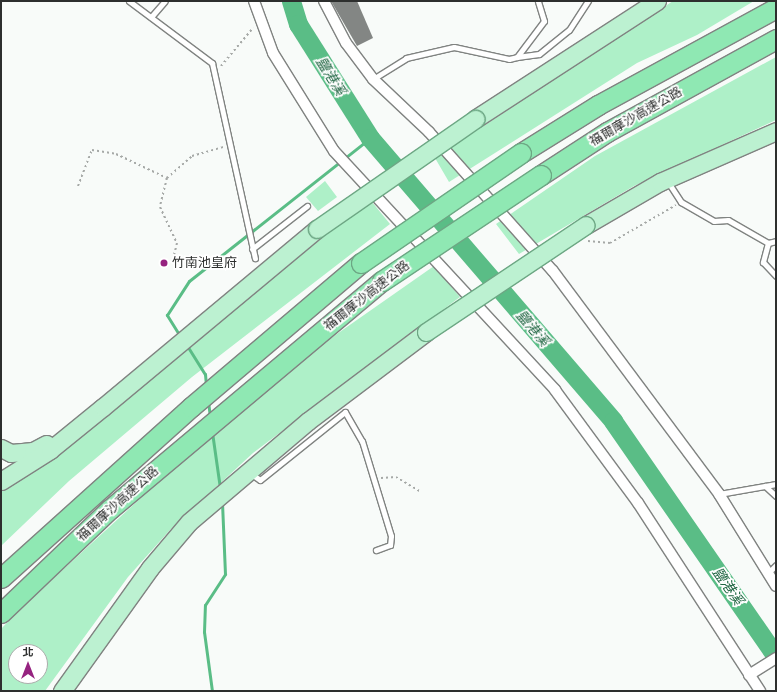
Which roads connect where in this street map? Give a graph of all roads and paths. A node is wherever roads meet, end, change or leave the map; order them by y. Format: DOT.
graph roads {
  1 [pos="129,1"];
  2 [pos="165,1"];
  3 [pos="254,1"];
  4 [pos="324,1"];
  5 [pos="538,1"];
  6 [pos="588,1"];
  7 [pos="657,1"];
  8 [pos="776,8"];
  9 [pos="151,17"];
  10 [pos="260,20"];
  11 [pos="776,38"];
  12 [pos="517,57"];
  13 [pos="214,75"];
  14 [pos="373,79"];
  15 [pos="776,131"];
  16 [pos="229,145"];
  17 [pos="167,178"];
  18 [pos="666,180"];
  19 [pos="78,186"];
  20 [pos="681,202"];
  21 [pos="307,206"];
  22 [pos="776,241"];
  23 [pos="583,244"];
  24 [pos="768,244"];
  25 [pos="252,249"];
  26 [pos="174,255"];
  27 [pos="255,258"];
  28 [pos="776,276"];
  29 [pos="103,407"];
  30 [pos="1,448"];
  31 [pos="248,472"];
  32 [pos="374,479"];
  33 [pos="1,481"];
  34 [pos="776,484"];
  35 [pos="765,486"];
  36 [pos="421,492"];
  37 [pos="719,494"];
  38 [pos="776,496"];
  39 [pos="376,550"];
  40 [pos="776,564"];
  41 [pos="768,573"];
  42 [pos="1,578"];
  43 [pos="776,586"];
  44 [pos="1,613"];
  45 [pos="776,658"];
  46 [pos="749,675"];
  47 [pos="62,691"];
  48 [pos="760,691"];
  1 -- 9 [label="lane"];
  2 -- 9 [label="lane"];
  3 -- 10 [label="street"];
  4 -- 14 [label="street"];
  5 -- 12 [label="lane"];
  6 -- 12 [label="lane"];
  7 -- 29 [label="main road, bridge"];
  8 -- 42 [label="highway, 福爾摩沙高速公路, bridge"];
  9 -- 13 [label="lane"];
  10 -- 13 [label="path"];
  10 -- 46 [label="street"];
  11 -- 44 [label="highway, 福爾摩沙高速公路, bridge"];
  12 -- 14 [label="lane"];
  13 -- 16 [label="lane"];
  14 -- 37 [label="street"];
  15 -- 18 [label="main road"];
  16 -- 17 [label="path"];
  16 -- 25 [label="lane"];
  17 -- 19 [label="path"];
  17 -- 26 [label="path"];
  18 -- 20 [label="lane"];
  18 -- 31 [label="main road, bridge"];
  20 -- 23 [label="path"];
  20 -- 24 [label="lane"];
  21 -- 25 [label="lane"];
  22 -- 24 [label="lane"];
  24 -- 28 [label="lane"];
  25 -- 27 [label="lane"];
  29 -- 30 [label="main road"];
  29 -- 33 [label="main road"];
  31 -- 32 [label="lane"];
  31 -- 47 [label="main road"];
  32 -- 36 [label="path"];
  32 -- 39 [label="lane"];
  34 -- 35 [label="lane"];
  35 -- 37 [label="lane"];
  35 -- 38 [label="lane"];
  37 -- 41 [label="street"];
  40 -- 41 [label="lane"];
  41 -- 43 [label="street"];
  45 -- 46 [label="street"];
  46 -- 48 [label="street"];
}
